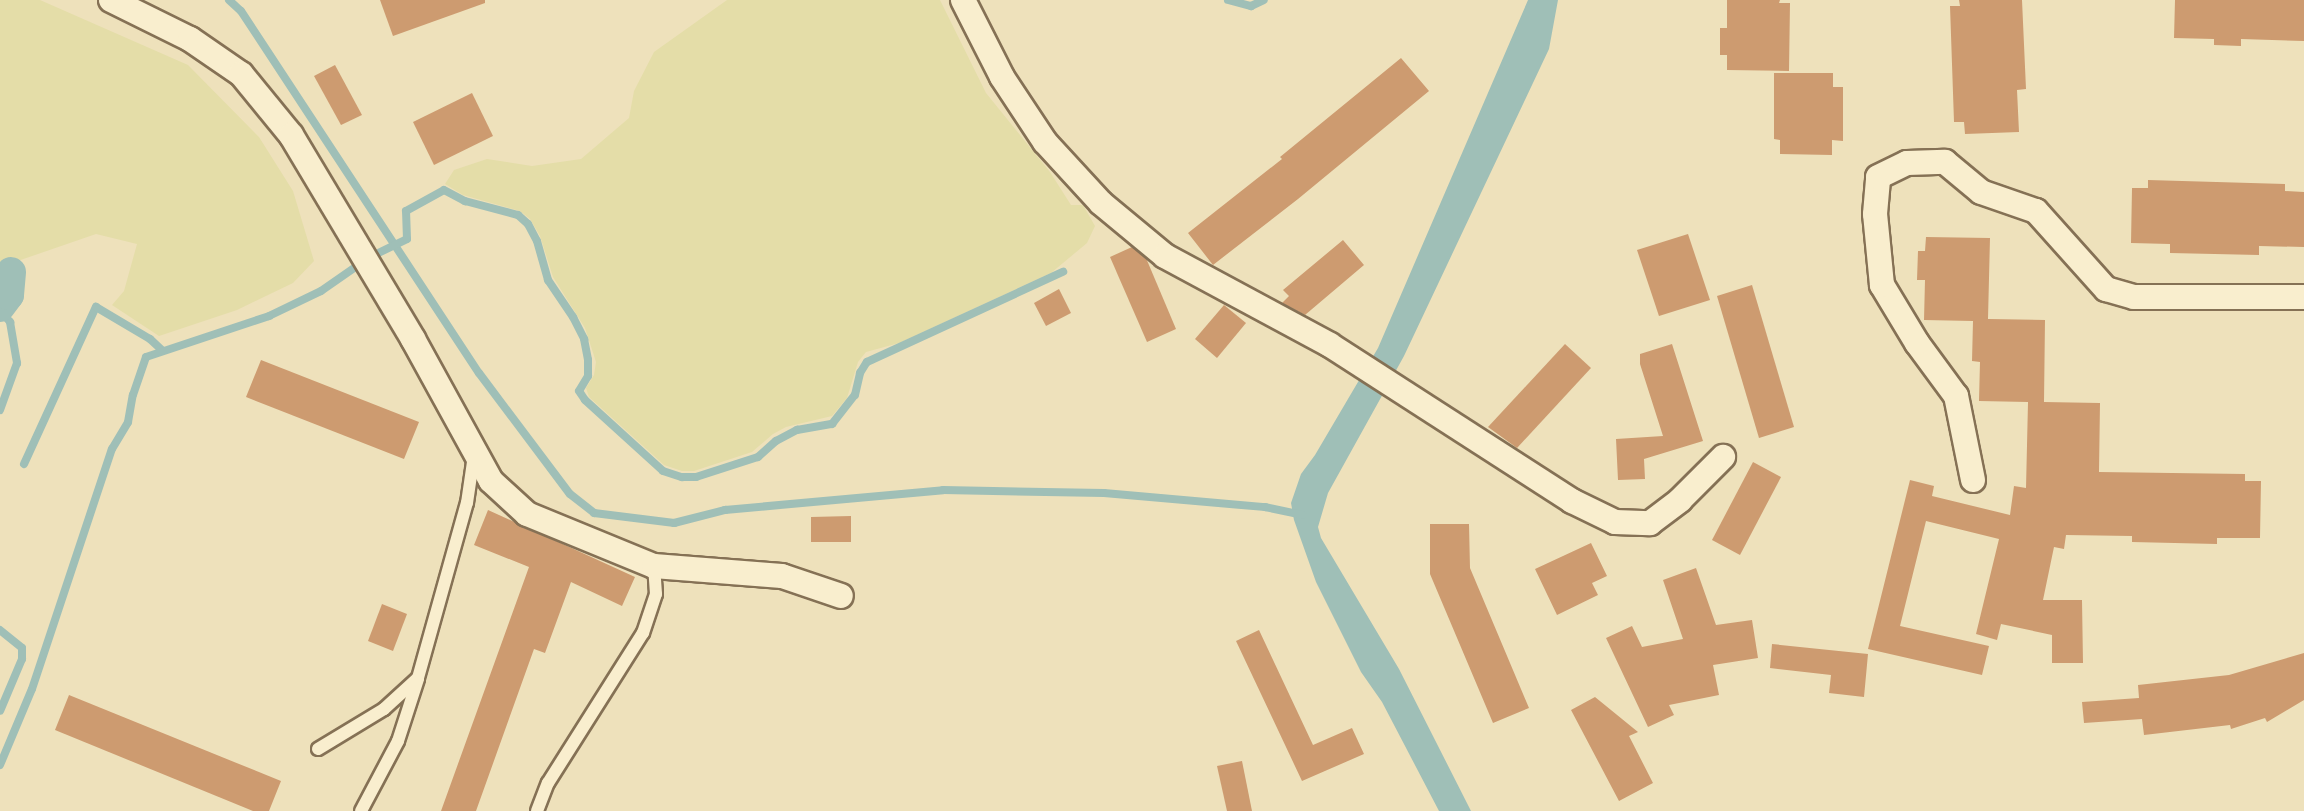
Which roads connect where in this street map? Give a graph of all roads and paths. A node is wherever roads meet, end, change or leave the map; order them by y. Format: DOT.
graph roads {
  1 [pos="111,0"];
  2 [pos="963,0"];
  3 [pos="2304,297"];
  4 [pos="475,450"];
  5 [pos="1723,457"];
  6 [pos="1973,480"];
  7 [pos="654,566"];
  8 [pos="841,596"];
  9 [pos="418,678"];
  10 [pos="318,749"];
  11 [pos="361,811"];
  12 [pos="537,811"];
  1 -- 4 [label="street"];
  2 -- 5 [label="street"];
  3 -- 6 [label="street"];
  4 -- 7 [label="street"];
  4 -- 9 [label="lane"];
  7 -- 8 [label="street"];
  7 -- 12 [label="lane"];
  9 -- 10 [label="lane"];
  9 -- 11 [label="lane"];
}
